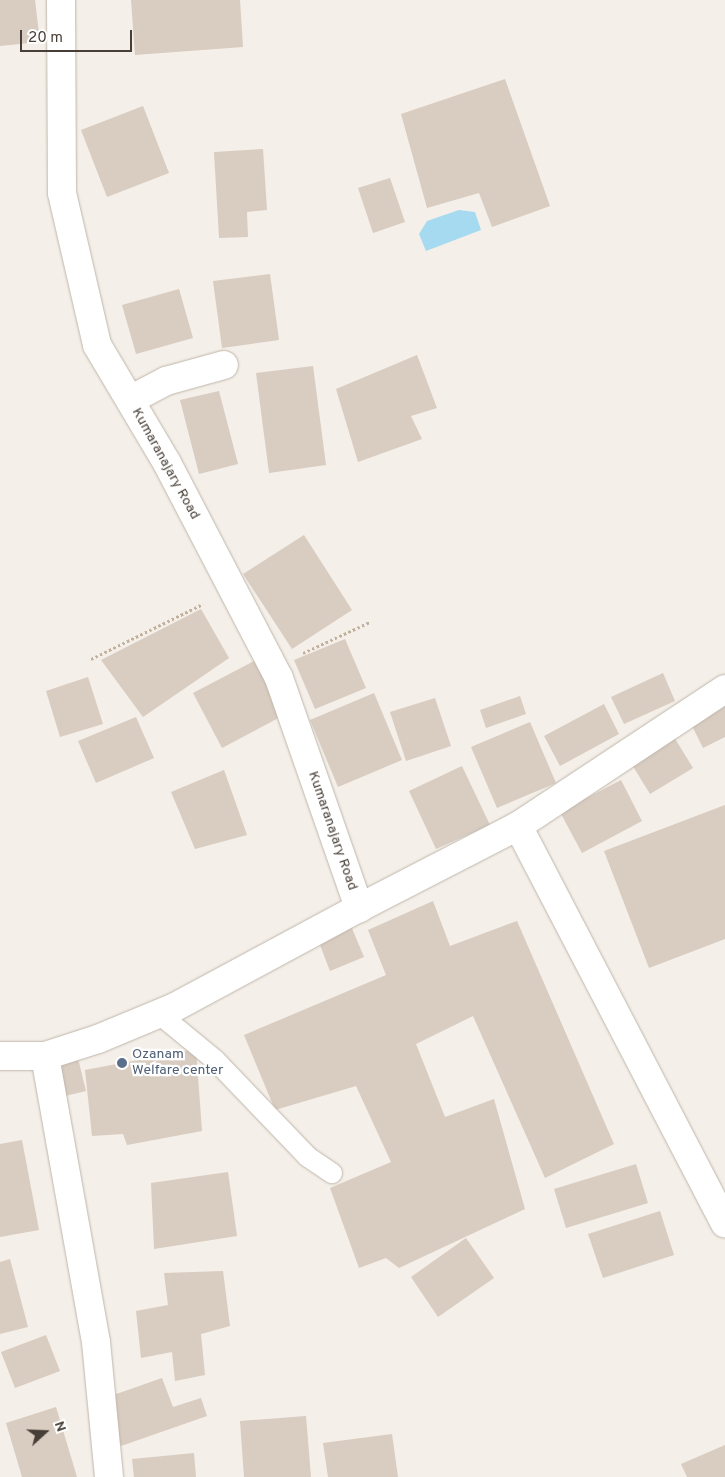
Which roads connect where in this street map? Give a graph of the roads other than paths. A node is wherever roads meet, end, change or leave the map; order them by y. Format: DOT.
graph roads {
  1 [pos="62,0"];
  2 [pos="224,364"];
  3 [pos="130,400"];
  4 [pos="725,689"];
  5 [pos="518,826"];
  6 [pos="359,908"];
  7 [pos="158,1013"];
  8 [pos="0,1056"];
  9 [pos="45,1056"];
  10 [pos="332,1173"];
  11 [pos="722,1210"];
  12 [pos="109,1477"];
  1 -- 3 [label="street, Kumaranajary Road"];
  2 -- 3 [label="street"];
  3 -- 6 [label="street, Kumaranajary Road"];
  4 -- 5 [label="street"];
  5 -- 6 [label="street"];
  5 -- 11 [label="street"];
  6 -- 7 [label="street"];
  7 -- 9 [label="street"];
  7 -- 10 [label="lane"];
  8 -- 9 [label="street"];
  9 -- 12 [label="street"];
}
